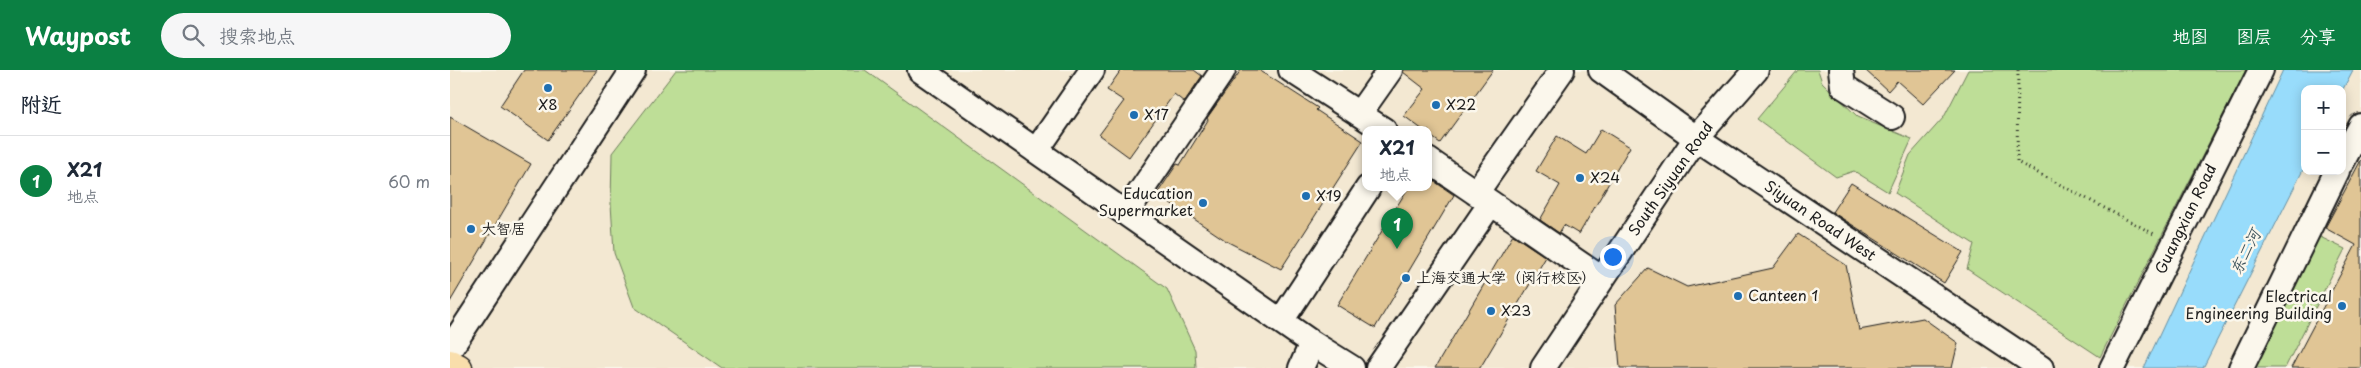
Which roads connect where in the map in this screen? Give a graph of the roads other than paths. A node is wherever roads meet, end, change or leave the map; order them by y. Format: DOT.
graph roads {
  1 [pos="632,70"];
  2 [pos="1092,70"];
  3 [pos="1223,70"];
  4 [pos="1291,70"];
  5 [pos="1390,70"];
  6 [pos="1562,70"];
  7 [pos="1601,70"];
  8 [pos="1756,70"];
  9 [pos="1841,70"];
  10 [pos="2261,70"];
  11 [pos="931,73"];
  12 [pos="1359,114"];
  13 [pos="1892,116"];
  14 [pos="1378,126"];
  15 [pos="2359,132"];
  16 [pos="1696,138"];
  17 [pos="1036,151"];
  18 [pos="2346,155"];
  19 [pos="1432,163"];
  20 [pos="2335,175"];
  21 [pos="1366,191"];
  22 [pos="1484,198"];
  23 [pos="1126,213"];
  24 [pos="1602,279"];
  25 [pos="1282,322"];
  26 [pos="1312,343"];
  27 [pos="450,349"];
  28 [pos="450,364"];
  29 [pos="1340,364"];
  30 [pos="458,368"];
  31 [pos="1301,368"];
  32 [pos="1378,368"];
  33 [pos="1543,368"];
  34 [pos="2042,368"];
  35 [pos="2112,368"];
  36 [pos="2241,368"];
  1 -- 27 [label="lane"];
  2 -- 17 [label="lane"];
  3 -- 23 [label="lane"];
  4 -- 12 [label="lane"];
  5 -- 12 [label="lane"];
  6 -- 22 [label="lane"];
  7 -- 16 [label="lane, Siyuan Road West"];
  8 -- 16 [label="lane, South Siyuan Road"];
  9 -- 13 [label="lane"];
  10 -- 35 [label="lane, Guangxian Road"];
  11 -- 17 [label="lane"];
  12 -- 14 [label="lane"];
  15 -- 18 [label="lane"];
  16 -- 24 [label="lane, South Siyuan Road"];
  16 -- 34 [label="lane, Siyuan Road West"];
  17 -- 23 [label="lane"];
  19 -- 22 [label="lane"];
  20 -- 36 [label="lane"];
  21 -- 25 [label="lane"];
  22 -- 24 [label="lane"];
  22 -- 32 [label="lane"];
  23 -- 25 [label="lane"];
  24 -- 33 [label="lane, South Siyuan Road"];
  25 -- 26 [label="lane"];
  26 -- 29 [label="lane"];
  26 -- 31 [label="lane"];
  28 -- 30 [label="highway"];
}
